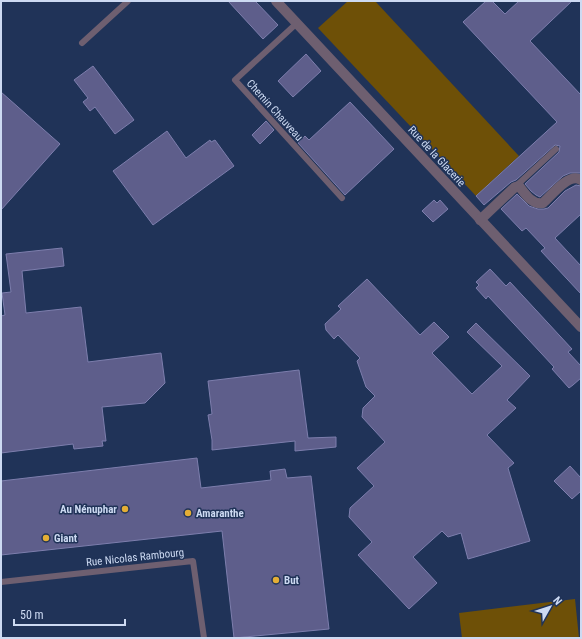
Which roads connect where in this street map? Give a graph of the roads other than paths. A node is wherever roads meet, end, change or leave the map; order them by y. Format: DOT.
graph roads {
  1 [pos="128,1"];
  2 [pos="276,1"];
  3 [pos="297,24"];
  4 [pos="82,43"];
  5 [pos="556,149"];
  6 [pos="581,180"];
  7 [pos="515,187"];
  8 [pos="342,198"];
  9 [pos="480,220"];
  10 [pos="581,327"];
  11 [pos="1,582"];
  12 [pos="204,638"];
  1 -- 4 [label="lane"];
  2 -- 3 [label="street, Rue de la Glacerie"];
  3 -- 8 [label="lane, Chemin Chauveau"];
  3 -- 9 [label="street, Rue de la Glacerie"];
  5 -- 7 [label="lane"];
  6 -- 7 [label="street"];
  7 -- 9 [label="street"];
  9 -- 10 [label="street, Rue de la Glacerie"];
  11 -- 12 [label="lane, Rue Nicolas Rambourg"];
}
